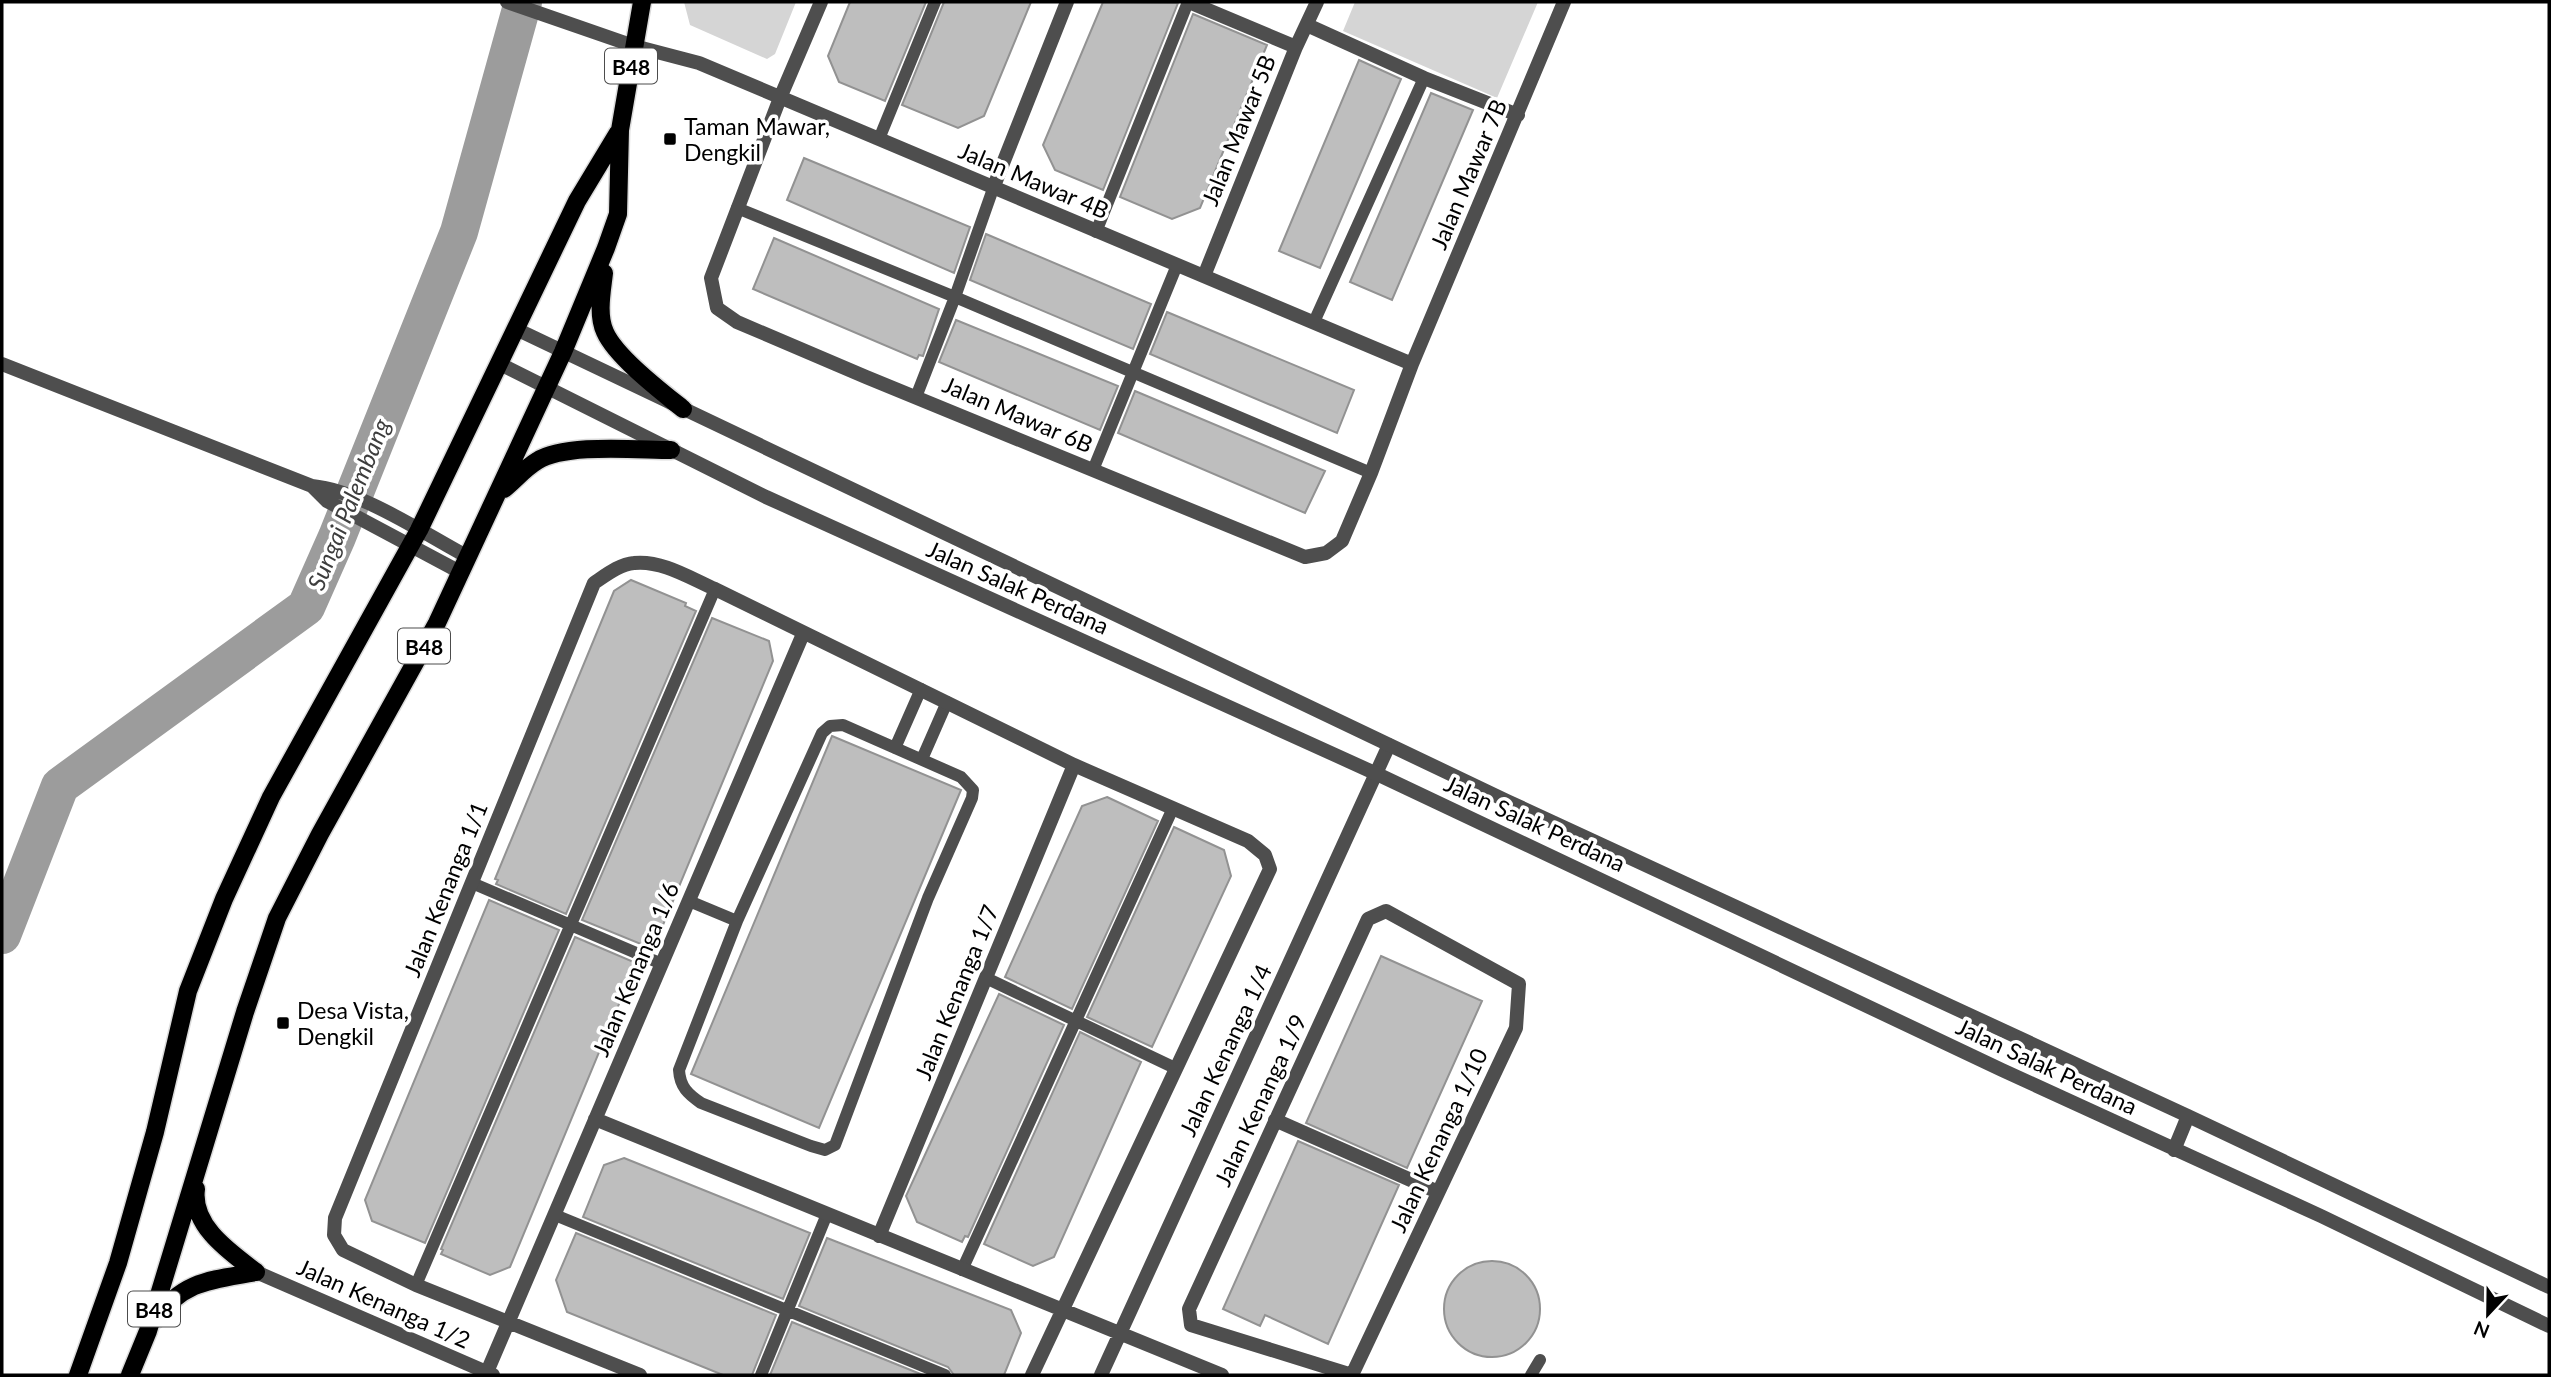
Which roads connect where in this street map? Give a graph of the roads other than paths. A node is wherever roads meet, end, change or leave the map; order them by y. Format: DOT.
graph roads {
  1 [pos="508,2"];
  2 [pos="642,2"];
  3 [pos="821,2"];
  4 [pos="935,2"];
  5 [pos="1067,2"];
  6 [pos="1189,2"];
  7 [pos="1317,2"];
  8 [pos="1564,2"];
  9 [pos="1307,25"];
  10 [pos="634,46"];
  11 [pos="1296,47"];
  12 [pos="1424,78"];
  13 [pos="780,98"];
  14 [pos="1518,115"];
  15 [pos="620,130"];
  16 [pos="878,139"];
  17 [pos="994,186"];
  18 [pos="737,208"];
  19 [pos="1096,232"];
  20 [pos="606,248"];
  21 [pos="1177,265"];
  22 [pos="1204,276"];
  23 [pos="955,297"];
  24 [pos="1314,322"];
  25 [pos="516,329"];
  26 [pos="563,352"];
  27 [pos="1412,363"];
  28 [pos="2,364"];
  29 [pos="500,364"];
  30 [pos="1132,374"];
  31 [pos="547,388"];
  32 [pos="916,397"];
  33 [pos="683,409"];
  34 [pos="671,450"];
  35 [pos="1093,470"];
  36 [pos="1371,474"];
  37 [pos="329,494"];
  38 [pos="499,494"];
  39 [pos="415,538"];
  40 [pos="1305,557"];
  41 [pos="464,565"];
  42 [pos="715,589"];
  43 [pos="803,634"];
  44 [pos="921,689"];
  45 [pos="947,702"];
  46 [pos="1389,745"];
  47 [pos="895,748"];
  48 [pos="922,760"];
  49 [pos="1074,765"];
  50 [pos="1377,774"];
  51 [pos="1173,808"];
  52 [pos="472,883"];
  53 [pos="689,901"];
  54 [pos="737,921"];
  55 [pos="570,926"];
  56 [pos="1457,950"];
  57 [pos="662,964"];
  58 [pos="986,978"];
  59 [pos="1076,1020"];
  60 [pos="1175,1068"];
  61 [pos="2188,1115"];
  62 [pos="596,1119"];
  63 [pos="1275,1120"];
  64 [pos="2174,1150"];
  65 [pos="201,1156"];
  66 [pos="1438,1192"];
  67 [pos="827,1214"];
  68 [pos="555,1215"];
  69 [pos="880,1236"];
  70 [pos="962,1270"];
  71 [pos="256,1272"];
  72 [pos="416,1285"];
  73 [pos="2549,1287"];
  74 [pos="788,1310"];
  75 [pos="1060,1311"];
  76 [pos="508,1323"];
  77 [pos="2549,1326"];
  78 [pos="148,1331"];
  79 [pos="1119,1335"];
  80 [pos="1540,1360"];
  81 [pos="469,1371"];
  82 [pos="491,1374"];
  83 [pos="78,1375"];
  84 [pos="130,1375"];
  85 [pos="640,1375"];
  86 [pos="761,1375"];
  87 [pos="945,1375"];
  88 [pos="1032,1375"];
  89 [pos="1101,1375"];
  90 [pos="1222,1375"];
  91 [pos="1352,1375"];
  92 [pos="1531,1375"];
  1 -- 10 [label="street, Jalan Mawar 4B"];
  2 -- 10 [label="main road, B48"];
  3 -- 13 [label="street"];
  4 -- 16 [label="lane"];
  5 -- 17 [label="street"];
  6 -- 11 [label="street"];
  6 -- 19 [label="lane"];
  7 -- 9 [label="street, Jalan Mawar 5B"];
  8 -- 14 [label="street, Jalan Mawar 7B"];
  9 -- 11 [label="street, Jalan Mawar 5B"];
  9 -- 12 [label="street"];
  10 -- 13 [label="street, Jalan Mawar 4B"];
  10 -- 15 [label="main road, B48"];
  11 -- 22 [label="street, Jalan Mawar 5B"];
  12 -- 14 [label="street"];
  12 -- 24 [label="lane"];
  13 -- 16 [label="street, Jalan Mawar 4B"];
  13 -- 18 [label="street"];
  14 -- 27 [label="street, Jalan Mawar 7B"];
  15 -- 20 [label="main road, B48"];
  15 -- 25 [label="main road, B48"];
  16 -- 17 [label="street, Jalan Mawar 4B"];
  17 -- 19 [label="street, Jalan Mawar 4B"];
  17 -- 23 [label="lane"];
  18 -- 23 [label="lane"];
  18 -- 32 [label="street, Jalan Mawar 6B"];
  19 -- 21 [label="street, Jalan Mawar 4B"];
  20 -- 26 [label="main road, B48"];
  20 -- 33 [label="main road"];
  21 -- 22 [label="street, Jalan Mawar 4B"];
  21 -- 30 [label="lane"];
  22 -- 24 [label="street, Jalan Mawar 4B"];
  23 -- 30 [label="lane"];
  23 -- 32 [label="lane"];
  24 -- 27 [label="street, Jalan Mawar 4B"];
  25 -- 26 [label="street, Jalan Salak Perdana"];
  25 -- 29 [label="main road, B48"];
  26 -- 31 [label="main road, B48"];
  26 -- 33 [label="street, Jalan Salak Perdana"];
  27 -- 36 [label="street, Jalan Mawar 7B"];
  28 -- 37 [label="street"];
  29 -- 31 [label="street, Jalan Salak Perdana"];
  29 -- 39 [label="main road, B48"];
  30 -- 35 [label="lane"];
  30 -- 36 [label="lane"];
  31 -- 34 [label="street, Jalan Salak Perdana"];
  31 -- 38 [label="main road, B48"];
  32 -- 35 [label="street, Jalan Mawar 6B"];
  33 -- 46 [label="street, Jalan Salak Perdana"];
  34 -- 38 [label="main road"];
  34 -- 50 [label="street, Jalan Salak Perdana"];
  35 -- 40 [label="street, Jalan Mawar 6B"];
  36 -- 40 [label="street, Jalan Mawar 7B"];
  37 -- 39 [label="street"];
  37 -- 39 [label="street"];
  38 -- 41 [label="main road, B48"];
  39 -- 41 [label="street"];
  39 -- 83 [label="main road, B48"];
  41 -- 65 [label="main road, B48"];
  42 -- 43 [label="street"];
  42 -- 52 [label="street, Jalan Kenanga 1/1"];
  42 -- 55 [label="lane"];
  43 -- 44 [label="street"];
  43 -- 53 [label="street, Jalan Kenanga 1/6"];
  44 -- 45 [label="street"];
  44 -- 47 [label="lane"];
  45 -- 48 [label="lane"];
  45 -- 49 [label="street"];
  46 -- 50 [label="street, Jalan Kenanga 1/4"];
  46 -- 61 [label="street, Jalan Salak Perdana"];
  47 -- 48 [label="lane"];
  47 -- 54 [label="lane"];
  48 -- 54 [label="lane"];
  49 -- 51 [label="street"];
  49 -- 58 [label="street, Jalan Kenanga 1/7"];
  50 -- 64 [label="street, Jalan Salak Perdana"];
  50 -- 79 [label="street, Jalan Kenanga 1/4"];
  51 -- 59 [label="lane"];
  51 -- 60 [label="street"];
  52 -- 55 [label="lane"];
  52 -- 72 [label="street, Jalan Kenanga 1/1"];
  53 -- 54 [label="lane"];
  53 -- 57 [label="street, Jalan Kenanga 1/6"];
  55 -- 57 [label="lane"];
  55 -- 72 [label="lane"];
  56 -- 63 [label="street, Jalan Kenanga 1/9"];
  56 -- 66 [label="street, Jalan Kenanga 1/10"];
  57 -- 62 [label="street, Jalan Kenanga 1/6"];
  58 -- 59 [label="lane"];
  58 -- 69 [label="street, Jalan Kenanga 1/7"];
  59 -- 60 [label="lane"];
  59 -- 70 [label="lane"];
  60 -- 75 [label="street"];
  61 -- 64 [label="street"];
  61 -- 73 [label="street, Jalan Salak Perdana"];
  62 -- 67 [label="street"];
  62 -- 68 [label="street, Jalan Kenanga 1/6"];
  63 -- 66 [label="street"];
  63 -- 91 [label="street, Jalan Kenanga 1/9"];
  64 -- 77 [label="street, Jalan Salak Perdana"];
  65 -- 71 [label="main road"];
  65 -- 78 [label="main road, B48"];
  66 -- 91 [label="street, Jalan Kenanga 1/10"];
  67 -- 69 [label="street"];
  67 -- 74 [label="lane"];
  68 -- 74 [label="lane"];
  68 -- 76 [label="street, Jalan Kenanga 1/6"];
  69 -- 70 [label="street"];
  70 -- 75 [label="street"];
  71 -- 78 [label="main road"];
  71 -- 81 [label="street, Jalan Kenanga 1/2"];
  72 -- 76 [label="street"];
  74 -- 86 [label="lane"];
  74 -- 87 [label="lane"];
  75 -- 79 [label="street"];
  75 -- 88 [label="street"];
  76 -- 82 [label="street, Jalan Kenanga 1/6"];
  76 -- 85 [label="street"];
  78 -- 84 [label="main road, B48"];
  79 -- 89 [label="street, Jalan Kenanga 1/4"];
  79 -- 90 [label="street"];
  80 -- 92 [label="lane"];
  81 -- 82 [label="street, Jalan Kenanga 1/2"];
}
